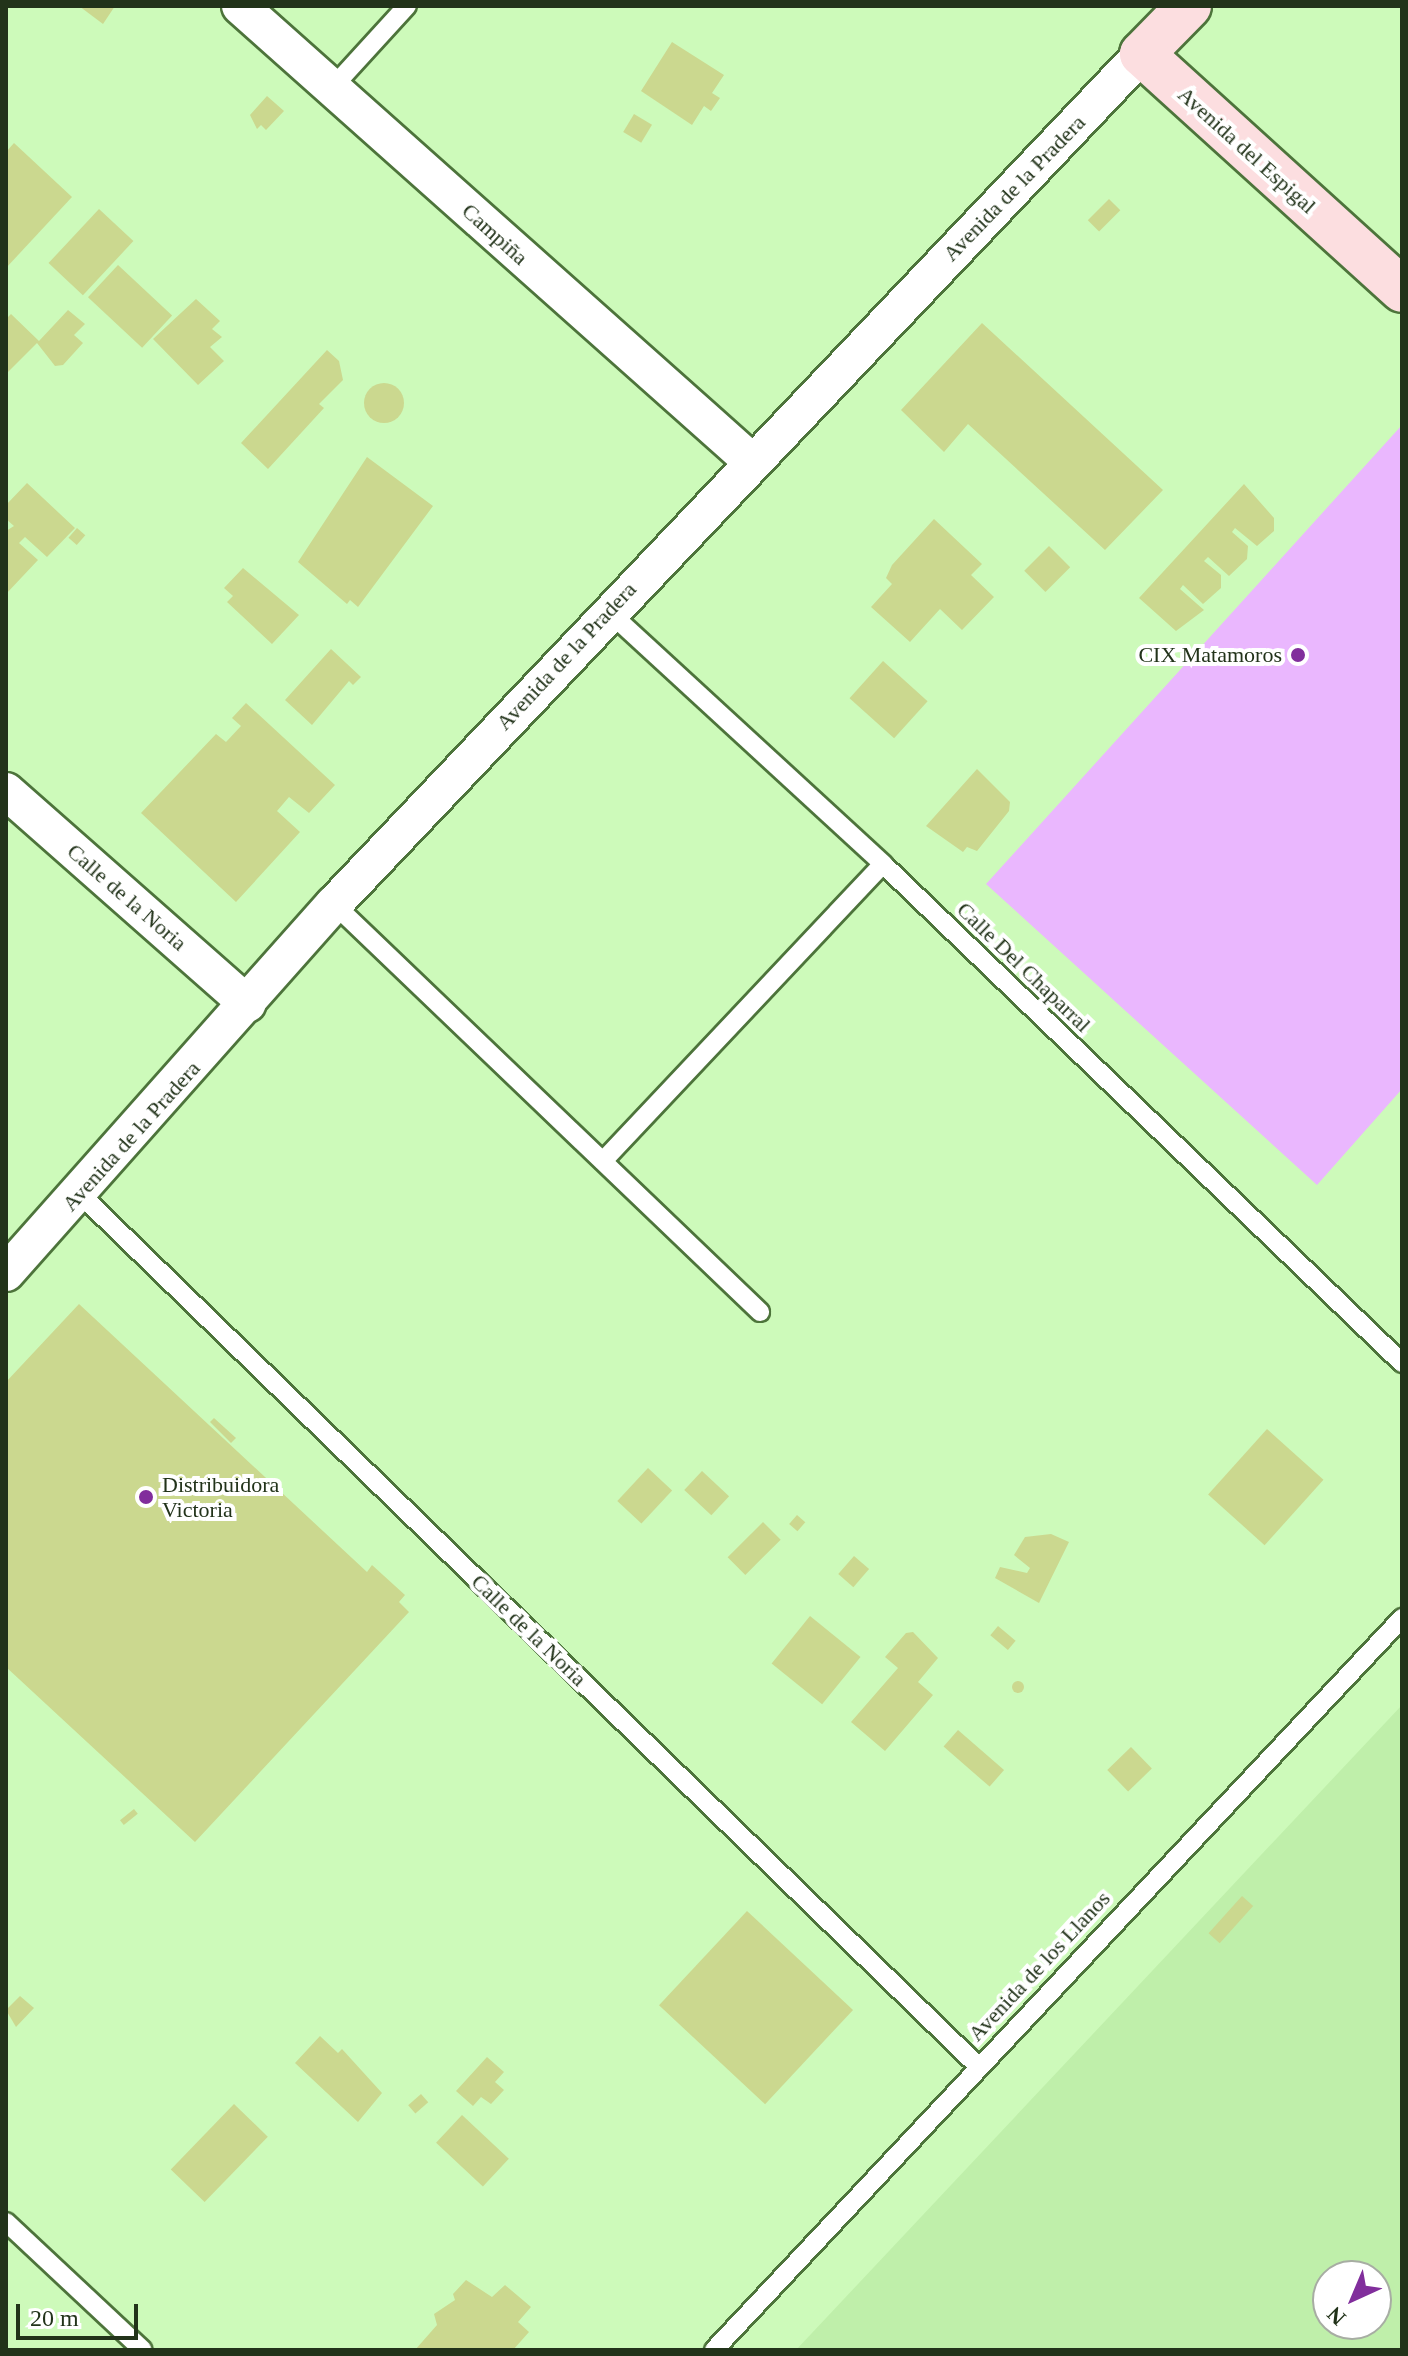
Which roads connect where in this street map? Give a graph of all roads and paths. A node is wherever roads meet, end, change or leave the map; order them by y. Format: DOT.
graph roads {
  1 [pos="240,6"];
  2 [pos="407,6"];
  3 [pos="1189,6"];
  4 [pos="1142,54"];
  5 [pos="332,88"];
  6 [pos="1402,290"];
  7 [pos="751,461"];
  8 [pos="608,611"];
  9 [pos="6,791"];
  10 [pos="883,864"];
  11 [pos="334,904"];
  12 [pos="248,1004"];
  13 [pos="603,1161"];
  14 [pos="80,1194"];
  15 [pos="6,1273"];
  16 [pos="760,1312"];
  17 [pos="1402,1363"];
  18 [pos="1402,1618"];
  19 [pos="978,2066"];
  20 [pos="6,2222"];
  21 [pos="143,2350"];
  22 [pos="714,2350"];
  1 -- 5 [label="street, Campiña"];
  2 -- 5 [label="lane"];
  3 -- 4 [label="street"];
  4 -- 6 [label="street, Avenida del Espigal"];
  4 -- 7 [label="street, Avenida de la Pradera"];
  5 -- 7 [label="street, Campiña"];
  7 -- 8 [label="street, Avenida de la Pradera"];
  8 -- 10 [label="lane, Calle Del Chaparral"];
  8 -- 11 [label="street, Avenida de la Pradera"];
  9 -- 12 [label="street, Calle de la Noria"];
  10 -- 13 [label="lane"];
  10 -- 17 [label="lane, Calle Del Chaparral"];
  11 -- 12 [label="street, Avenida de la Pradera"];
  11 -- 13 [label="lane"];
  12 -- 14 [label="street, Avenida de la Pradera"];
  13 -- 16 [label="lane"];
  14 -- 15 [label="street, Avenida de la Pradera"];
  14 -- 19 [label="lane, Calle de la Noria"];
  18 -- 19 [label="lane, Avenida de los Llanos"];
  19 -- 22 [label="lane, Avenida de los Llanos"];
  20 -- 21 [label="lane"];
}
